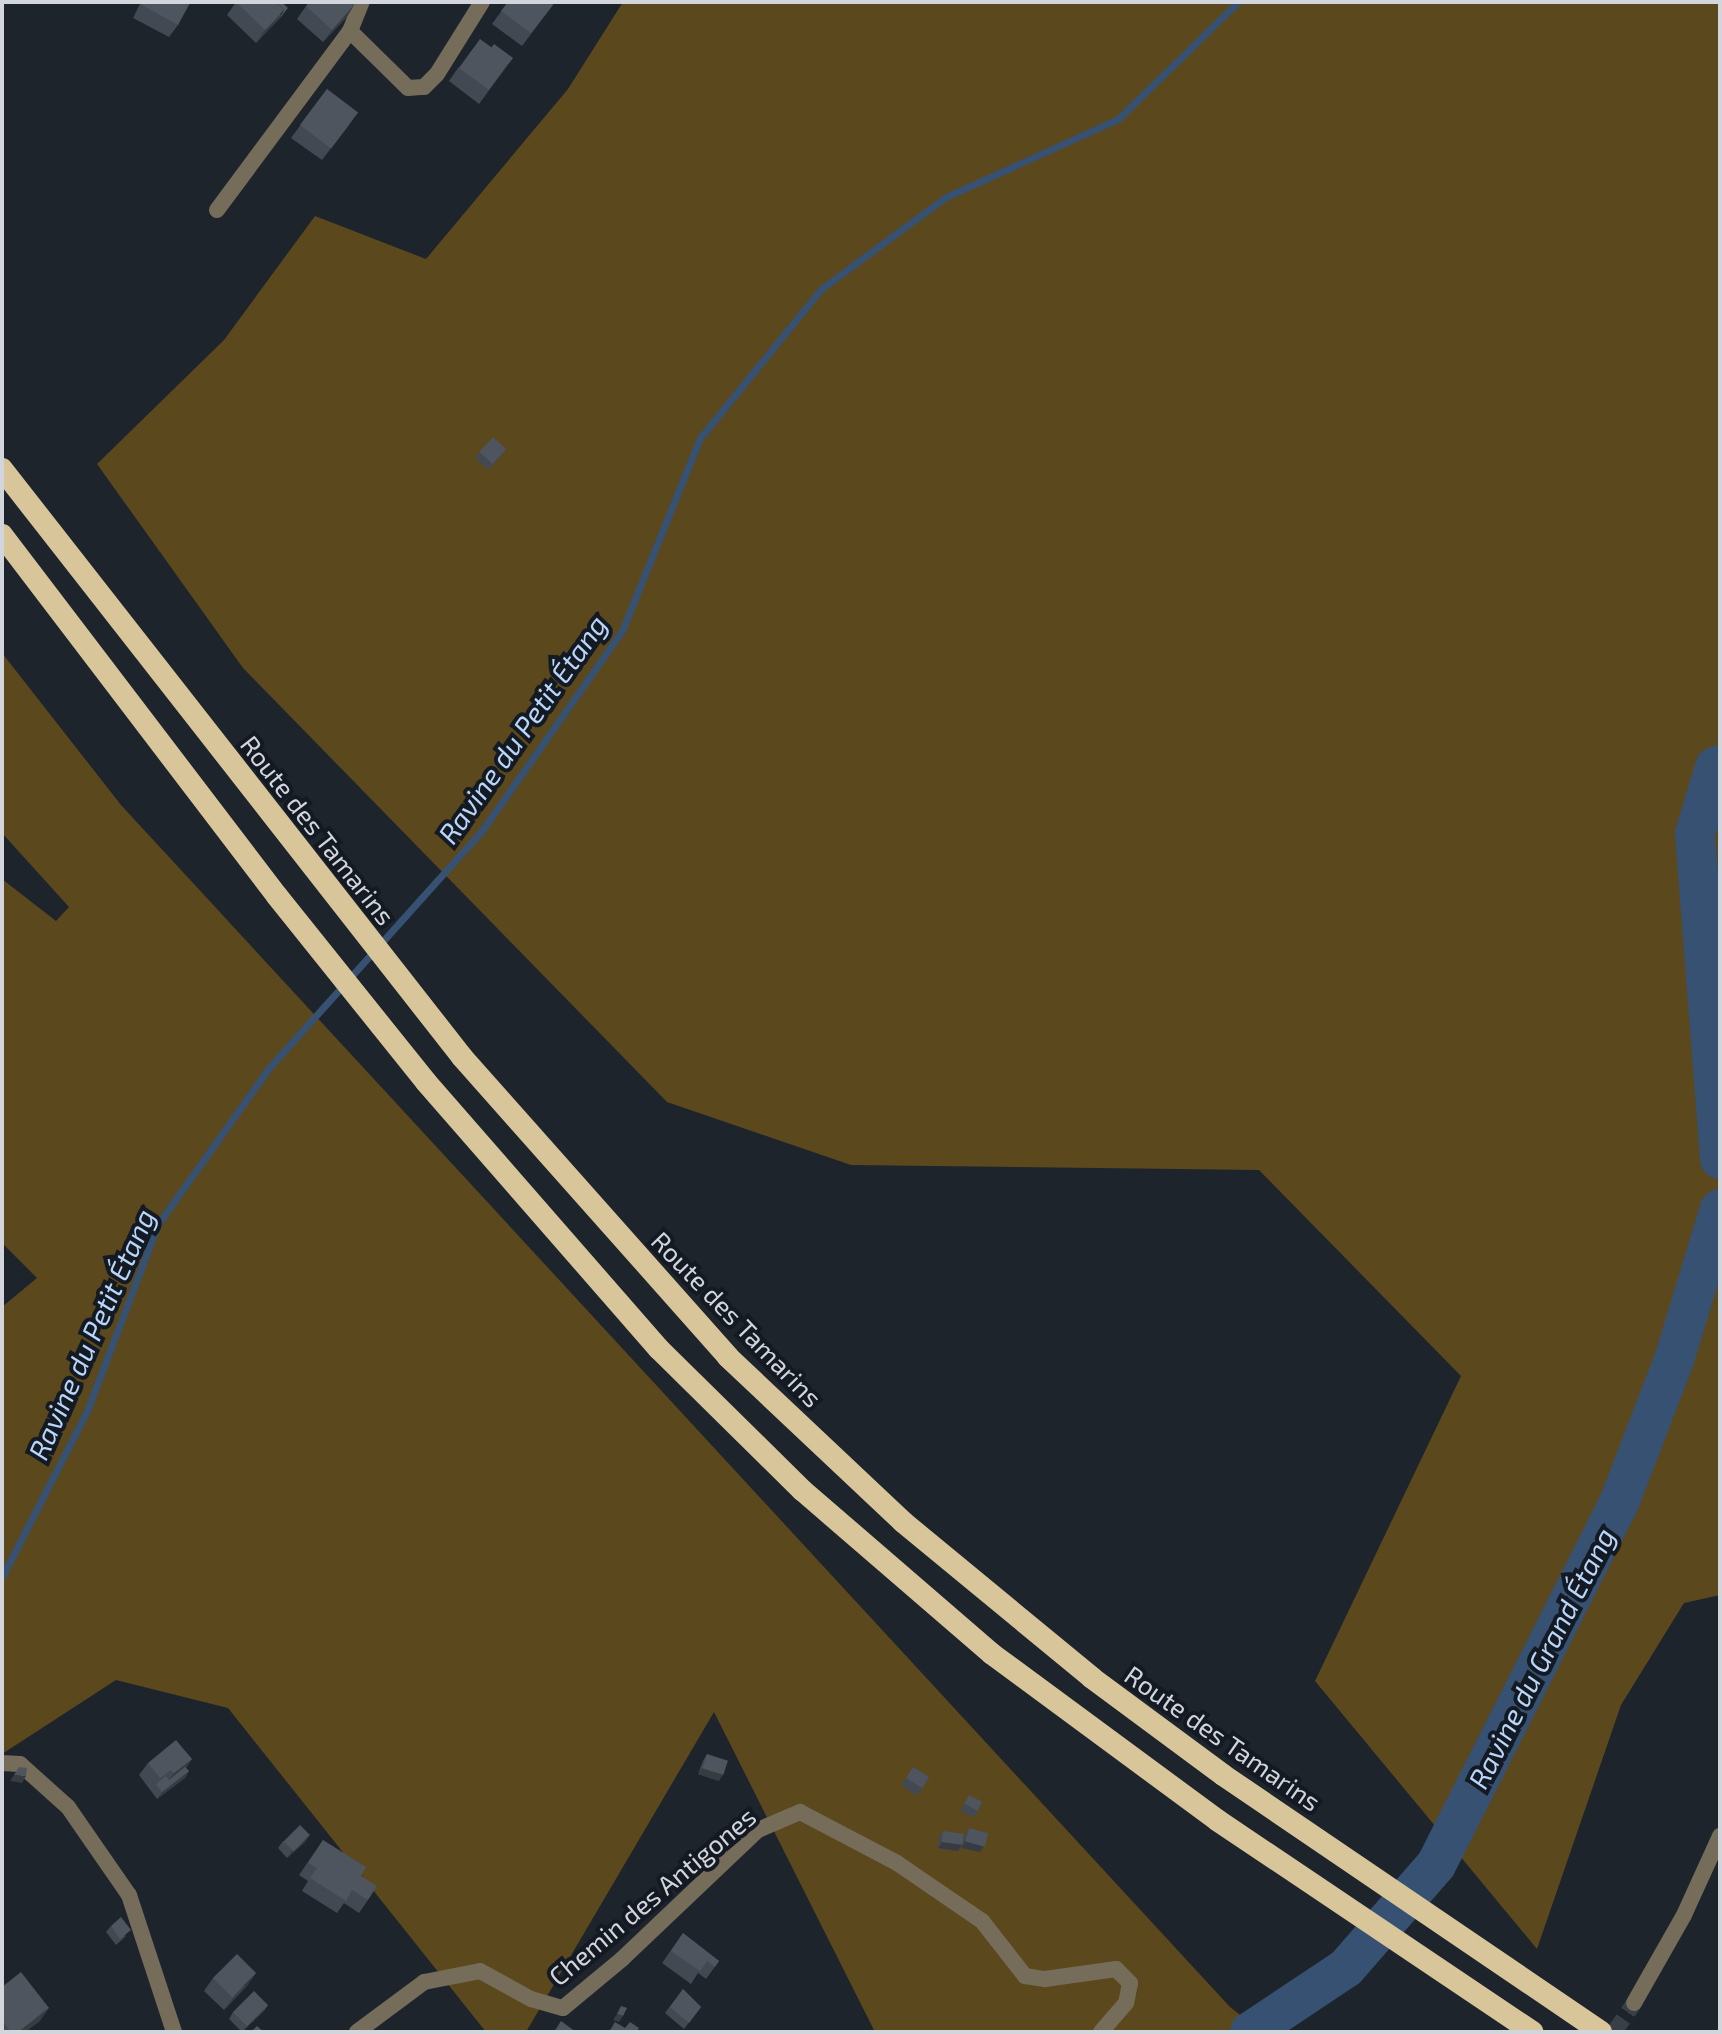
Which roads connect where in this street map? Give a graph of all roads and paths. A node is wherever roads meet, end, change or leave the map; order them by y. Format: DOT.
graph roads {
  1 [pos="362,2"];
  2 [pos="482,2"];
  3 [pos="350,31"];
  4 [pos="217,210"];
  5 [pos="2,469"];
  6 [pos="2,535"];
  7 [pos="2,1763"];
  8 [pos="1720,1836"];
  9 [pos="1634,2003"];
  10 [pos="174,2032"];
  11 [pos="357,2032"];
  12 [pos="1101,2032"];
  13 [pos="1532,2032"];
  14 [pos="1601,2032"];
  1 -- 3 [label="street"];
  2 -- 3 [label="street"];
  3 -- 4 [label="street"];
  5 -- 14 [label="highway, Route des Tamarins"];
  6 -- 13 [label="highway"];
  7 -- 10 [label="street"];
  8 -- 9 [label="street"];
  11 -- 12 [label="street, Chemin des Antigones"];
}
